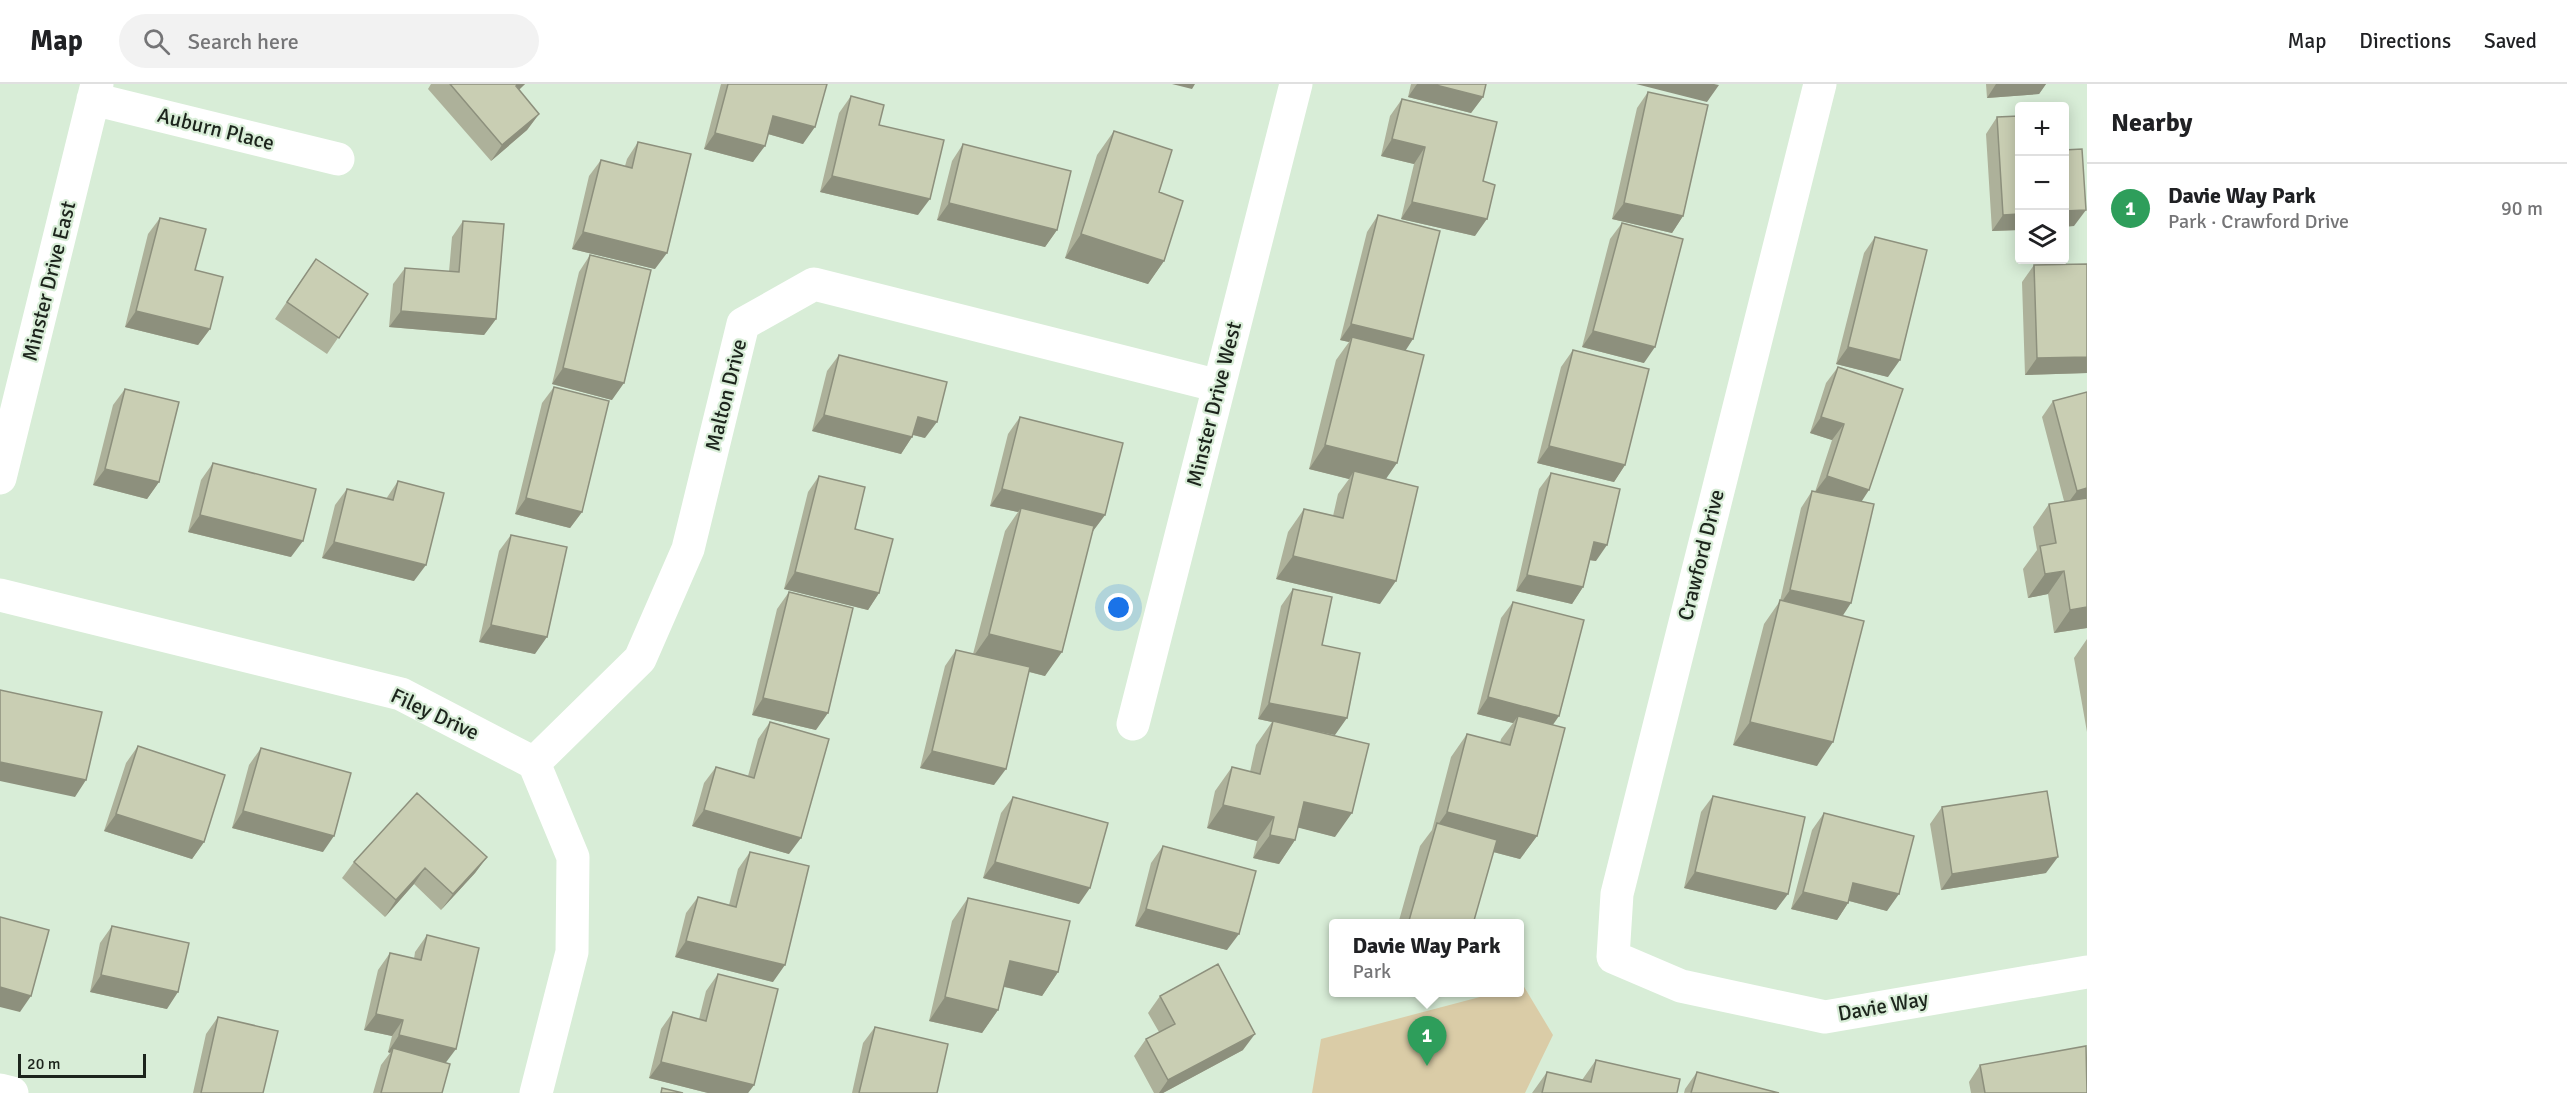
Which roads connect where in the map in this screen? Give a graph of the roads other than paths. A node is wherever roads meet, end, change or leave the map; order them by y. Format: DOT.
graph roads {
  1 [pos="1296,84"];
  2 [pos="1820,84"];
  3 [pos="95,92"];
  4 [pos="338,159"];
  5 [pos="1219,386"];
  6 [pos="0,478"];
  7 [pos="0,594"];
  8 [pos="1133,724"];
  9 [pos="534,763"];
  10 [pos="2087,972"];
  11 [pos="1680,986"];
  12 [pos="0,1090"];
  13 [pos="12,1093"];
  14 [pos="536,1093"];
  1 -- 5 [label="street, Minster Drive West"];
  2 -- 11 [label="street, Crawford Drive"];
  3 -- 4 [label="street, Auburn Place"];
  3 -- 6 [label="street, Minster Drive East"];
  5 -- 8 [label="street, Minster Drive West"];
  5 -- 9 [label="street, Malton Drive"];
  7 -- 9 [label="street, Filey Drive"];
  9 -- 14 [label="street"];
  10 -- 11 [label="street, Davie Way"];
  12 -- 13 [label="street"];
}
